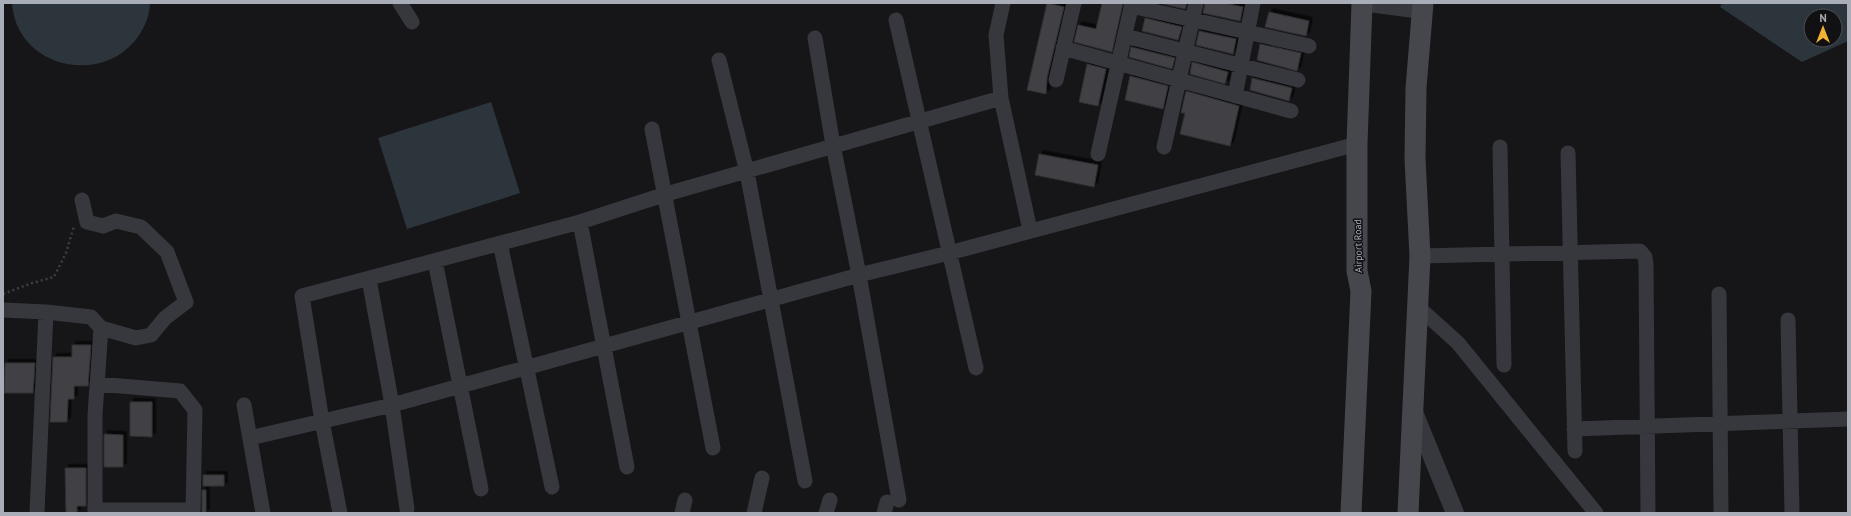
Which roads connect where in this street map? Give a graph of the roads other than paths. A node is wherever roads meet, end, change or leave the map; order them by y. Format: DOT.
graph roads {
  1 [pos="400,3"];
  2 [pos="1003,3"];
  3 [pos="1074,3"];
  4 [pos="1196,3"];
  5 [pos="1253,3"];
  6 [pos="1362,3"];
  7 [pos="1369,3"];
  8 [pos="1132,5"];
  9 [pos="1423,6"];
  10 [pos="896,20"];
  11 [pos="1192,20"];
  12 [pos="412,22"];
  13 [pos="1247,32"];
  14 [pos="1125,36"];
  15 [pos="815,38"];
  16 [pos="1309,46"];
  17 [pos="1063,48"];
  18 [pos="1186,52"];
  19 [pos="719,60"];
  20 [pos="1118,64"];
  21 [pos="1241,66"];
  22 [pos="1056,80"];
  23 [pos="1179,80"];
  24 [pos="1298,80"];
  25 [pos="1234,96"];
  26 [pos="1001,98"];
  27 [pos="1290,111"];
  28 [pos="918,121"];
  29 [pos="652,129"];
  30 [pos="1357,144"];
  31 [pos="833,145"];
  32 [pos="1164,147"];
  33 [pos="1500,147"];
  34 [pos="1568,153"];
  35 [pos="1098,154"];
  36 [pos="746,172"];
  37 [pos="663,195"];
  38 [pos="82,200"];
  39 [pos="580,222"];
  40 [pos="1030,230"];
  41 [pos="500,243"];
  42 [pos="1570,252"];
  43 [pos="949,253"];
  44 [pos="1502,254"];
  45 [pos="1420,256"];
  46 [pos="435,261"];
  47 [pos="859,276"];
  48 [pos="369,279"];
  49 [pos="1719,294"];
  50 [pos="771,301"];
  51 [pos="1417,306"];
  52 [pos="3,310"];
  53 [pos="46,312"];
  54 [pos="1788,320"];
  55 [pos="689,323"];
  56 [pos="101,328"];
  57 [pos="604,346"];
  58 [pos="1504,365"];
  59 [pos="527,366"];
  60 [pos="976,368"];
  61 [pos="97,384"];
  62 [pos="460,386"];
  63 [pos="244,405"];
  64 [pos="392,405"];
  65 [pos="1412,409"];
  66 [pos="1848,419"];
  67 [pos="322,421"];
  68 [pos="1790,422"];
  69 [pos="1720,424"];
  70 [pos="1647,427"];
  71 [pos="1574,429"];
  72 [pos="250,438"];
  73 [pos="713,448"];
  74 [pos="1575,451"];
  75 [pos="627,467"];
  76 [pos="762,478"];
  77 [pos="805,482"];
  78 [pos="552,487"];
  79 [pos="481,489"];
  80 [pos="890,505"];
  81 [pos="407,509"];
  82 [pos="95,511"];
  83 [pos="193,512"];
  84 [pos="37,513"];
  85 [pos="263,513"];
  86 [pos="340,513"];
  87 [pos="754,513"];
  88 [pos="1351,513"];
  89 [pos="1408,513"];
  90 [pos="1455,513"];
  91 [pos="1596,513"];
  92 [pos="1648,513"];
  93 [pos="1721,513"];
  94 [pos="1792,513"];
  1 -- 12 [label="street"];
  2 -- 26 [label="street"];
  3 -- 17 [label="street"];
  4 -- 11 [label="street"];
  5 -- 13 [label="street"];
  6 -- 30 [label="main road, Airport Road"];
  7 -- 9 [label="street"];
  8 -- 11 [label="street"];
  8 -- 14 [label="street"];
  9 -- 45 [label="main road"];
  10 -- 28 [label="street"];
  11 -- 13 [label="street"];
  11 -- 18 [label="street"];
  13 -- 16 [label="street"];
  13 -- 21 [label="street"];
  14 -- 18 [label="street"];
  14 -- 20 [label="street"];
  15 -- 31 [label="street"];
  17 -- 20 [label="street"];
  17 -- 22 [label="street"];
  18 -- 21 [label="street"];
  18 -- 23 [label="street"];
  19 -- 36 [label="street"];
  20 -- 23 [label="street"];
  20 -- 35 [label="street"];
  21 -- 24 [label="street"];
  21 -- 25 [label="street"];
  23 -- 25 [label="street"];
  23 -- 32 [label="street"];
  25 -- 27 [label="street"];
  26 -- 28 [label="street"];
  26 -- 40 [label="street"];
  28 -- 31 [label="street"];
  28 -- 43 [label="street"];
  29 -- 37 [label="street"];
  30 -- 40 [label="street"];
  30 -- 88 [label="main road, Airport Road"];
  31 -- 36 [label="street"];
  31 -- 47 [label="street"];
  33 -- 44 [label="street"];
  34 -- 42 [label="street"];
  36 -- 37 [label="street"];
  36 -- 50 [label="street"];
  37 -- 39 [label="street"];
  37 -- 55 [label="street"];
  38 -- 56 [label="street"];
  39 -- 41 [label="street"];
  39 -- 57 [label="street"];
  40 -- 43 [label="street"];
  41 -- 46 [label="street"];
  41 -- 59 [label="street"];
  42 -- 44 [label="street"];
  42 -- 70 [label="street"];
  42 -- 71 [label="street"];
  43 -- 47 [label="street"];
  43 -- 60 [label="street"];
  44 -- 45 [label="street"];
  44 -- 58 [label="street"];
  45 -- 51 [label="main road"];
  46 -- 48 [label="street"];
  46 -- 62 [label="street"];
  47 -- 50 [label="street"];
  47 -- 80 [label="street"];
  48 -- 64 [label="street"];
  48 -- 67 [label="street"];
  49 -- 69 [label="street"];
  50 -- 55 [label="street"];
  50 -- 77 [label="street"];
  51 -- 65 [label="main road"];
  51 -- 91 [label="street"];
  52 -- 53 [label="street"];
  53 -- 56 [label="street"];
  53 -- 84 [label="street"];
  54 -- 68 [label="street"];
  55 -- 57 [label="street"];
  55 -- 73 [label="street"];
  56 -- 61 [label="street"];
  57 -- 59 [label="street"];
  57 -- 75 [label="street"];
  59 -- 62 [label="street"];
  59 -- 78 [label="street"];
  61 -- 82 [label="street"];
  61 -- 83 [label="street"];
  62 -- 64 [label="street"];
  62 -- 79 [label="street"];
  63 -- 72 [label="street"];
  64 -- 67 [label="street"];
  64 -- 81 [label="street"];
  65 -- 89 [label="main road"];
  65 -- 90 [label="street"];
  66 -- 68 [label="street"];
  67 -- 72 [label="street"];
  67 -- 86 [label="street"];
  68 -- 69 [label="street"];
  68 -- 94 [label="street"];
  69 -- 70 [label="street"];
  69 -- 93 [label="street"];
  70 -- 71 [label="street"];
  70 -- 92 [label="street"];
  71 -- 74 [label="street"];
  72 -- 85 [label="street"];
  76 -- 87 [label="street"];
  82 -- 83 [label="street"];
}
